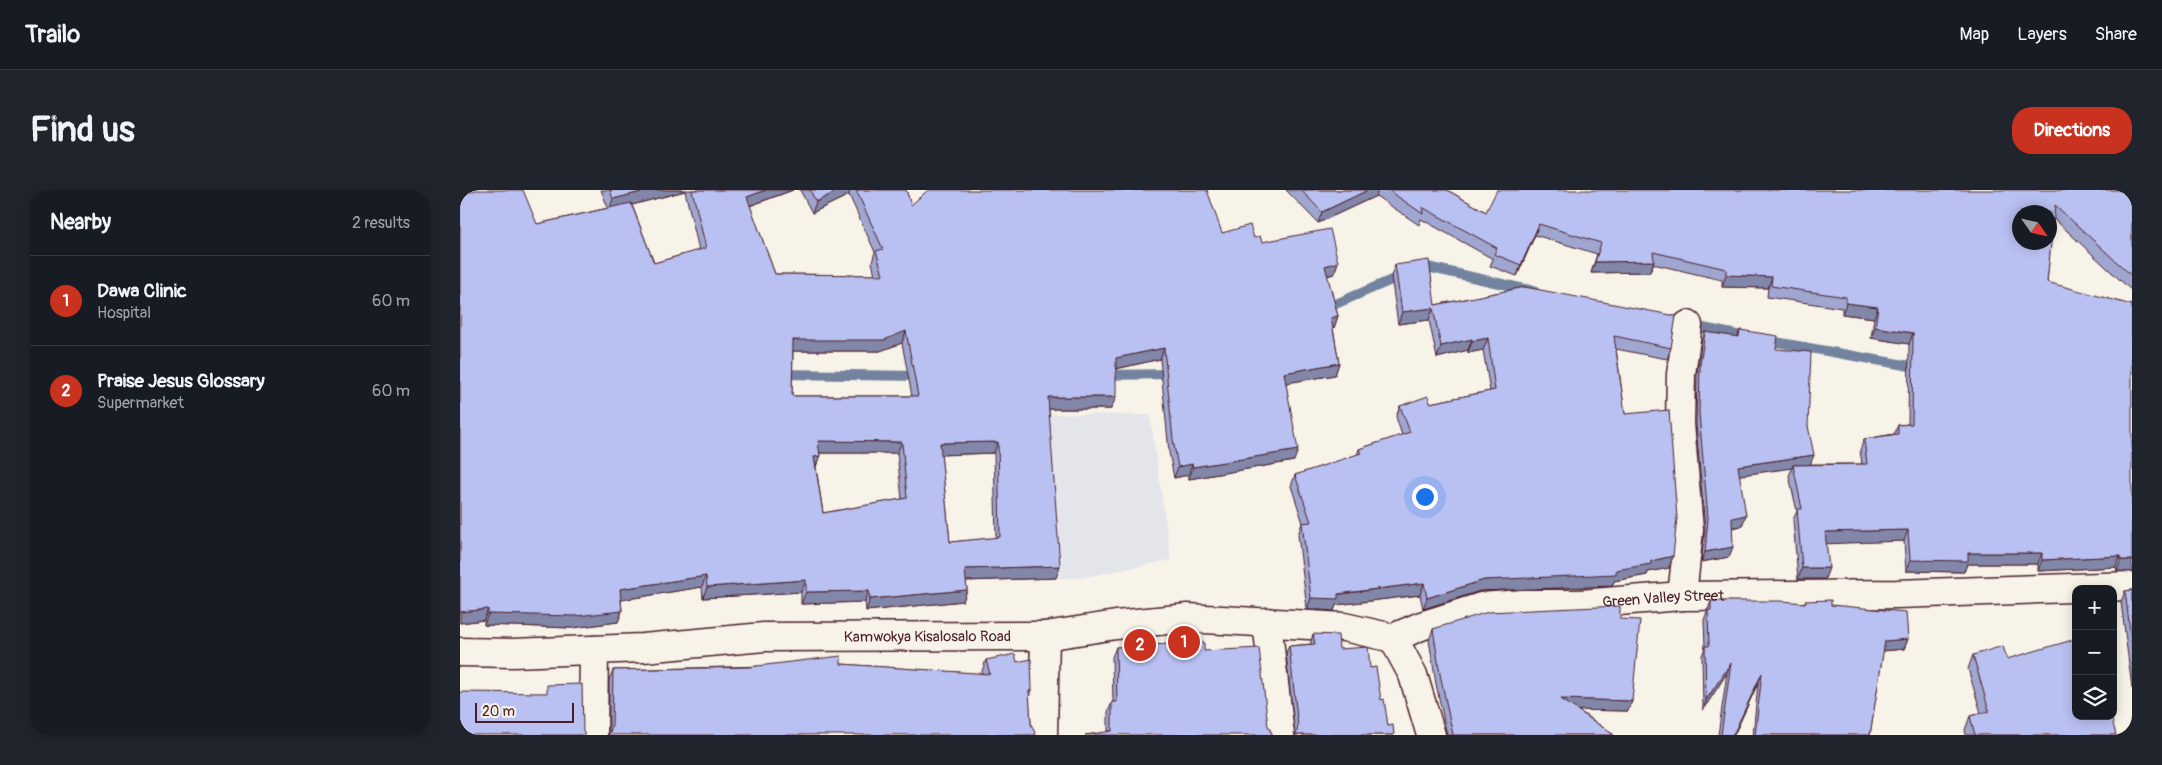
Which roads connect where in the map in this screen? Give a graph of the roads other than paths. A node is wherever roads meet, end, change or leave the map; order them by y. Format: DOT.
graph roads {
  1 [pos="1688,325"];
  2 [pos="2132,586"];
  3 [pos="1682,596"];
  4 [pos="1267,622"];
  5 [pos="1045,636"];
  6 [pos="1393,638"];
  7 [pos="594,650"];
  8 [pos="460,652"];
  9 [pos="593,735"];
  10 [pos="1043,735"];
  11 [pos="1280,735"];
  12 [pos="1431,735"];
  1 -- 3 [label="street"];
  2 -- 3 [label="street, Green Valley Street"];
  3 -- 6 [label="street, Green Valley Street"];
  4 -- 5 [label="street, Kamwokya Kisalosalo Road"];
  4 -- 6 [label="street, Kamwokya Kisalosalo Road"];
  4 -- 11 [label="street"];
  5 -- 7 [label="street, Kamwokya Kisalosalo Road"];
  5 -- 10 [label="street"];
  6 -- 12 [label="street"];
  7 -- 8 [label="street, Kamwokya Kisalosalo Road"];
  7 -- 9 [label="street"];
}
